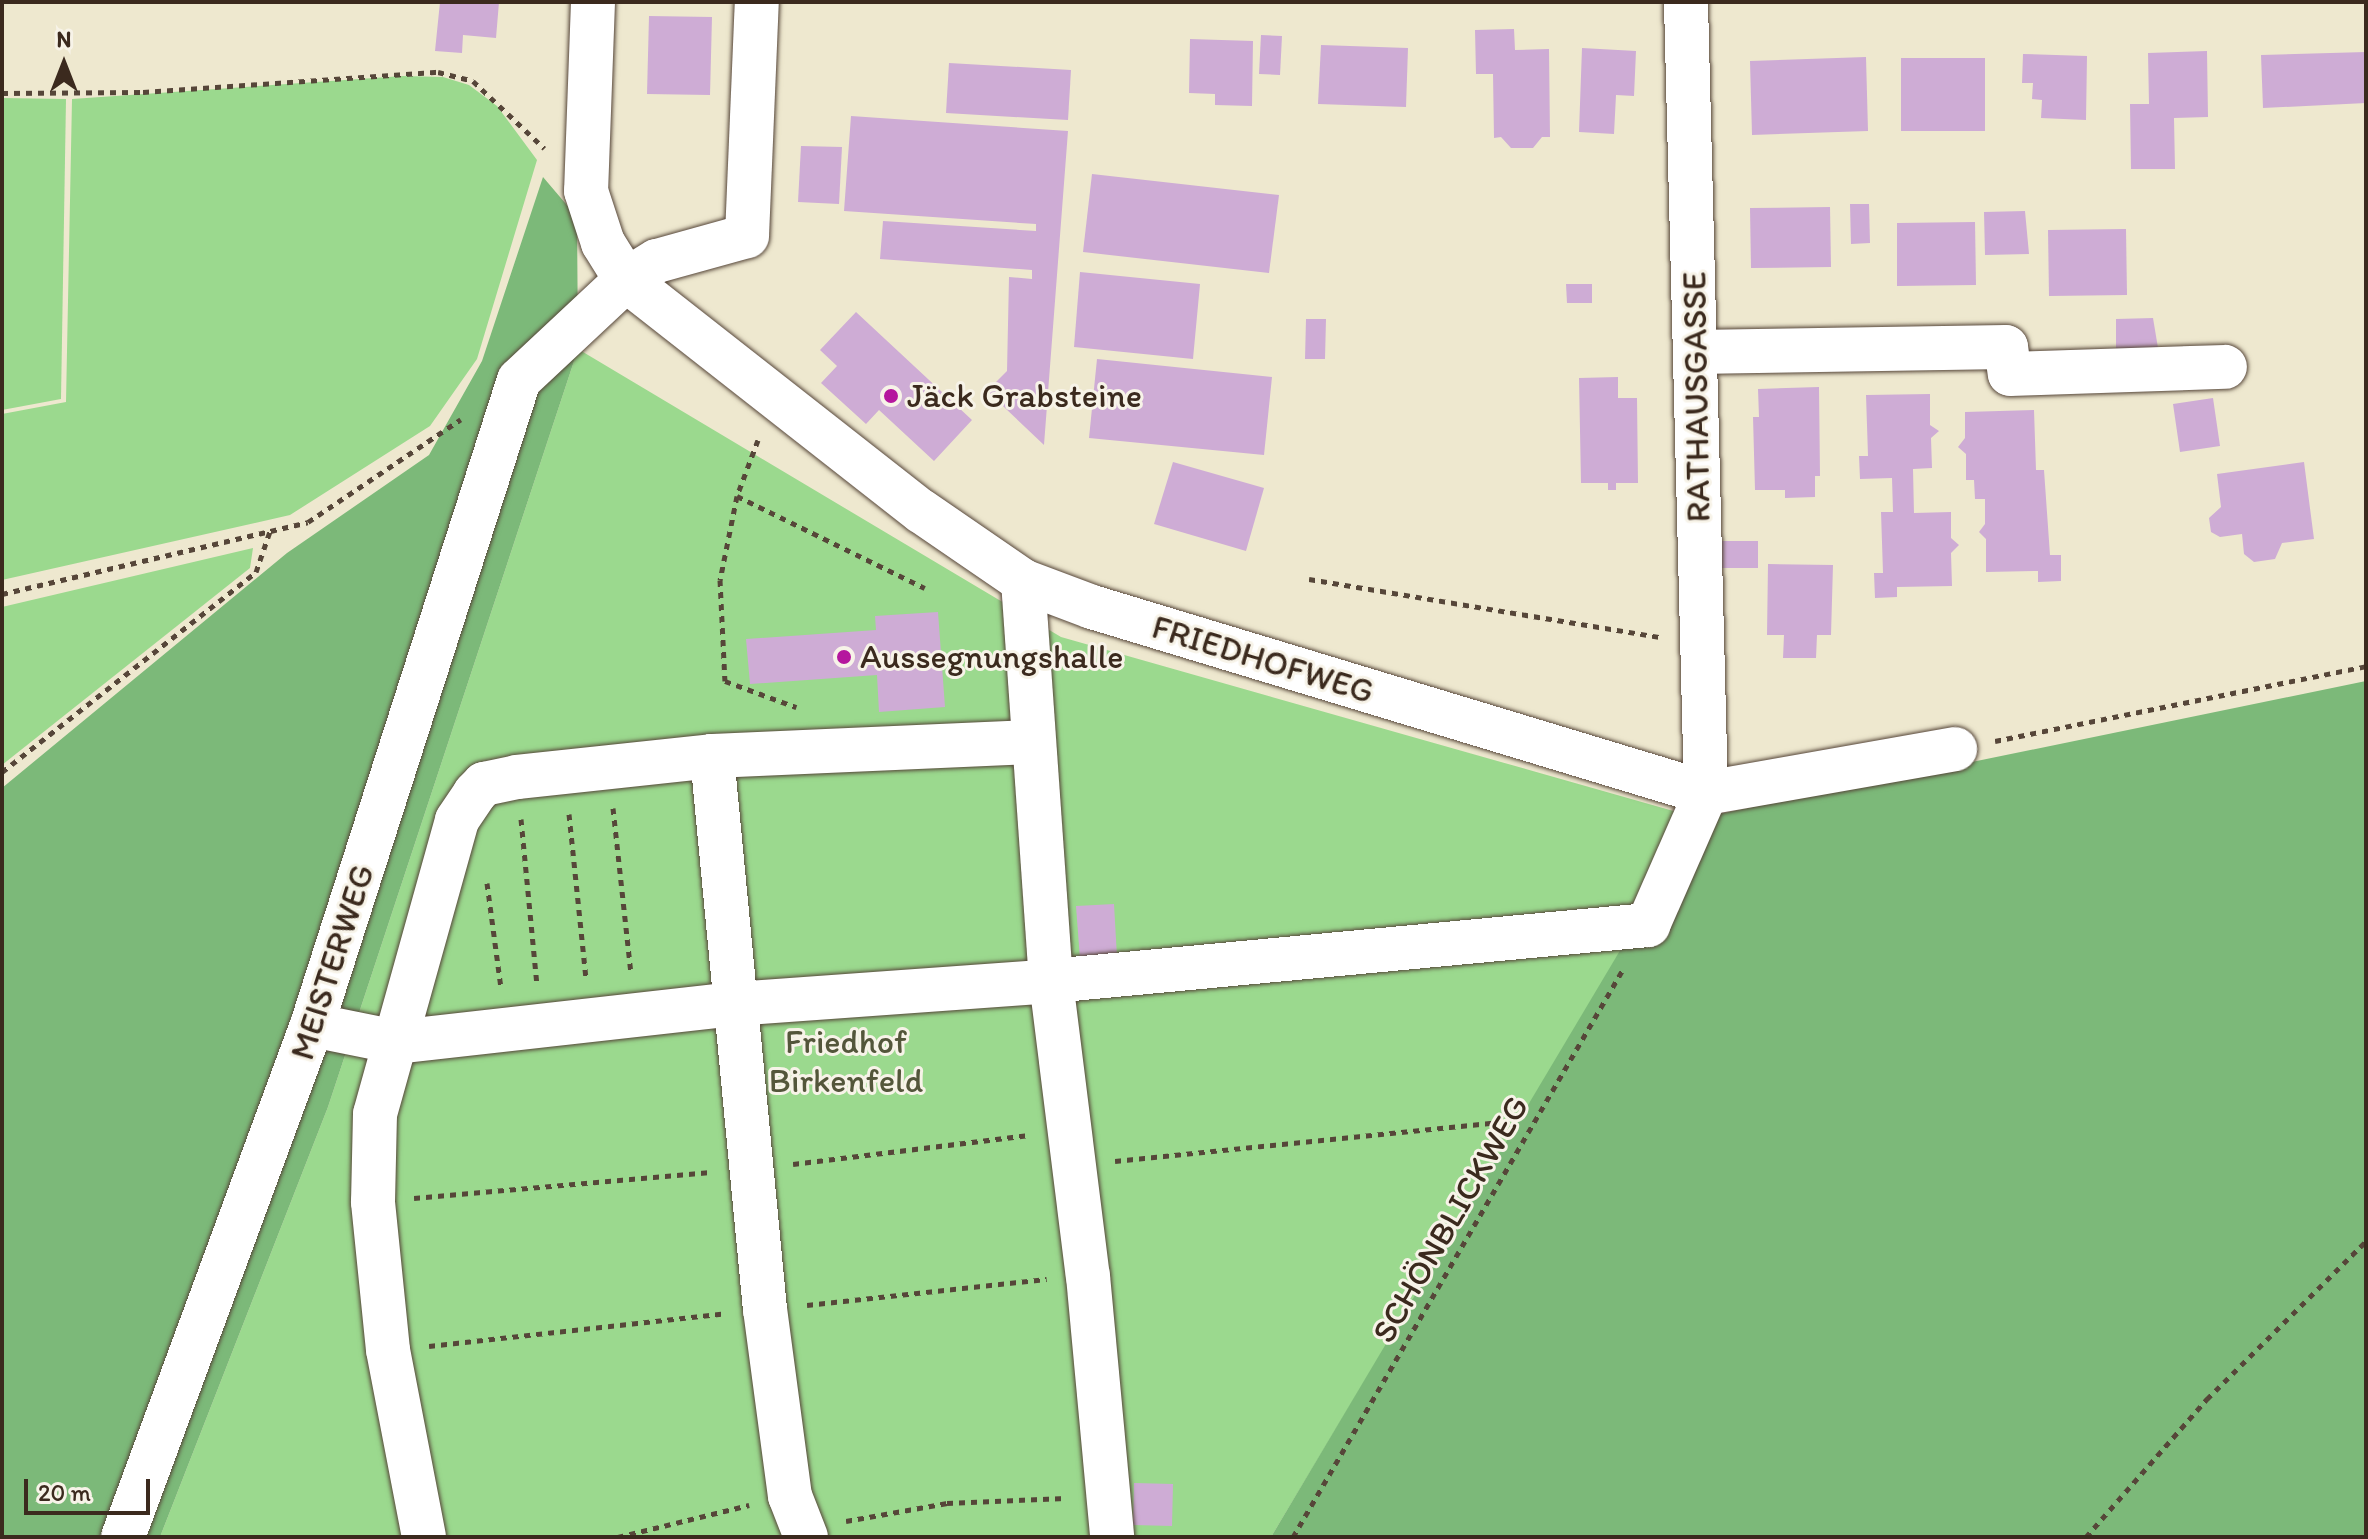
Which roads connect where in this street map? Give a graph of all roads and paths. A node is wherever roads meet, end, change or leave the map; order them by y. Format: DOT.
graph roads {
  1 [pos="593,2"];
  2 [pos="757,2"];
  3 [pos="1686,2"];
  4 [pos="2,93"];
  5 [pos="586,191"];
  6 [pos="626,280"];
  7 [pos="1695,352"];
  8 [pos="2225,367"];
  9 [pos="519,380"];
  10 [pos="762,430"];
  11 [pos="737,496"];
  12 [pos="270,531"];
  13 [pos="1309,579"];
  14 [pos="1023,581"];
  15 [pos="925,588"];
  16 [pos="2,594"];
  17 [pos="1701,644"];
  18 [pos="2366,666"];
  19 [pos="807,711"];
  20 [pos="1032,742"];
  21 [pos="1955,749"];
  22 [pos="712,756"];
  23 [pos="608,767"];
  24 [pos="2,772"];
  25 [pos="565,773"];
  26 [pos="517,777"];
  27 [pos="1706,793"];
  28 [pos="486,872"];
  29 [pos="1648,925"];
  30 [pos="1051,981"];
  31 [pos="733,1004"];
  32 [pos="636,1014"];
  33 [pos="591,1020"];
  34 [pos="312,1025"];
  35 [pos="524,1027"];
  36 [pos="396,1042"];
  37 [pos="1500,1122"];
  38 [pos="1074,1165"];
  39 [pos="2366,1241"];
  40 [pos="1082,1497"];
  41 [pos="799,1520"];
  42 [pos="123,1537"];
  43 [pos="424,1537"];
  44 [pos="618,1537"];
  45 [pos="1112,1537"];
  46 [pos="1293,1537"];
  47 [pos="2086,1537"];
  1 -- 5 [label="street"];
  2 -- 6 [label="street"];
  3 -- 7 [label="street, RATHAUSGASSE"];
  4 -- 5 [label="path"];
  5 -- 6 [label="street"];
  6 -- 9 [label="street"];
  6 -- 14 [label="street, FRIEDHOFWEG"];
  7 -- 8 [label="street"];
  7 -- 17 [label="street, RATHAUSGASSE"];
  9 -- 12 [label="path"];
  9 -- 34 [label="street, MEISTERWEG"];
  10 -- 11 [label="path"];
  11 -- 15 [label="path"];
  11 -- 19 [label="path"];
  12 -- 16 [label="path"];
  12 -- 24 [label="path"];
  13 -- 17 [label="path"];
  14 -- 20 [label="street"];
  14 -- 27 [label="street, FRIEDHOFWEG"];
  17 -- 27 [label="street, RATHAUSGASSE"];
  18 -- 21 [label="path"];
  20 -- 22 [label="street"];
  20 -- 30 [label="street"];
  21 -- 27 [label="street"];
  22 -- 23 [label="street"];
  22 -- 31 [label="street"];
  23 -- 25 [label="street"];
  23 -- 32 [label="path"];
  25 -- 26 [label="street"];
  25 -- 33 [label="path"];
  26 -- 35 [label="path"];
  26 -- 36 [label="street"];
  27 -- 29 [label="street"];
  28 -- 35 [label="path"];
  29 -- 30 [label="street"];
  29 -- 46 [label="path, SCHÖNBLICKWEG"];
  30 -- 31 [label="street"];
  30 -- 38 [label="street"];
  31 -- 32 [label="street"];
  31 -- 41 [label="street"];
  32 -- 33 [label="street"];
  33 -- 35 [label="street"];
  34 -- 36 [label="street"];
  34 -- 42 [label="street, MEISTERWEG"];
  35 -- 36 [label="street"];
  36 -- 43 [label="street"];
  37 -- 38 [label="path"];
  38 -- 45 [label="street"];
  39 -- 47 [label="path"];
  40 -- 41 [label="path"];
  41 -- 44 [label="path"];
}
